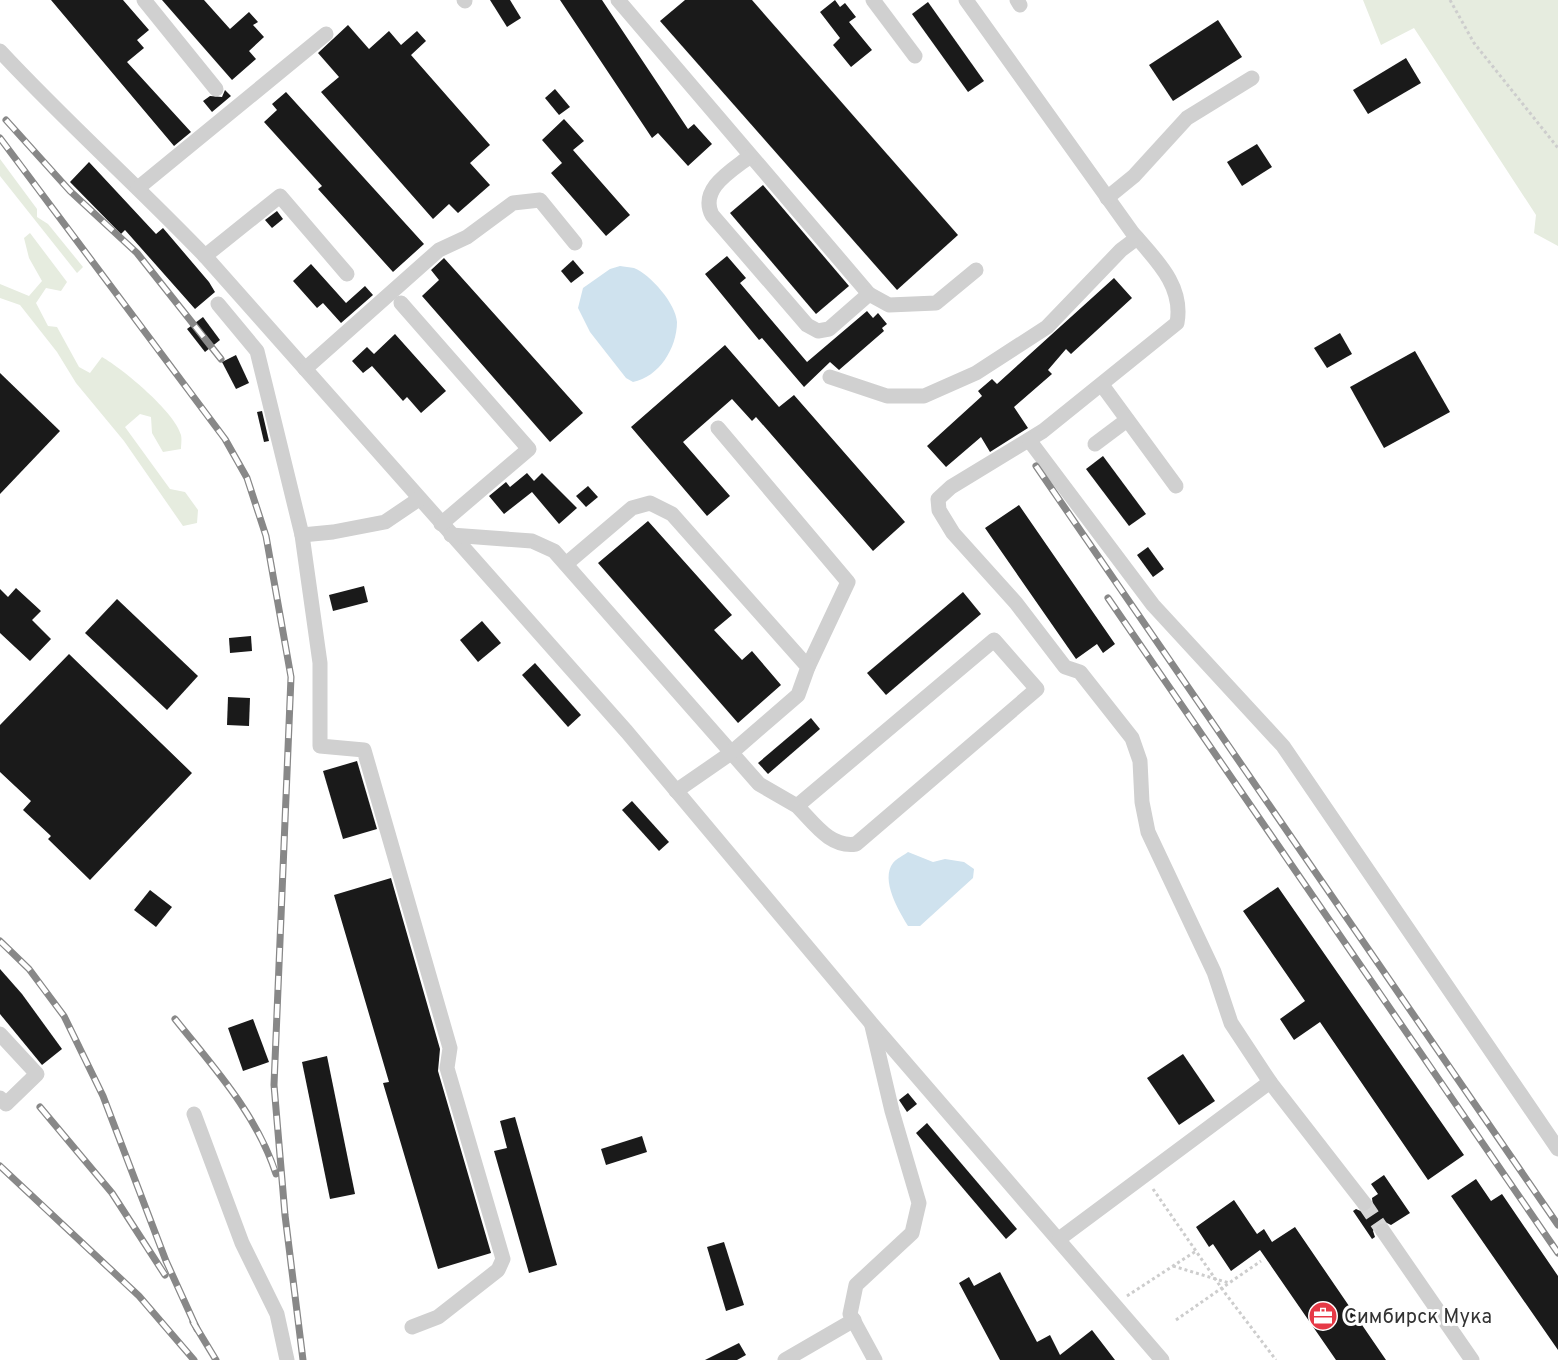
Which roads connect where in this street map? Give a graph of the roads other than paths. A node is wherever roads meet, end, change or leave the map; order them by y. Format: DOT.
graph roads {
  1 [pos="144,0"];
  2 [pos="618,0"];
  3 [pos="873,0"];
  4 [pos="966,0"];
  5 [pos="326,34"];
  6 [pos="0,51"];
  7 [pos="915,56"];
  8 [pos="1252,78"];
  9 [pos="216,89"];
  10 [pos="749,157"];
  11 [pos="138,188"];
  12 [pos="1107,198"];
  13 [pos="1137,238"];
  14 [pos="575,243"];
  15 [pos="205,256"];
  16 [pos="976,270"];
  17 [pos="346,274"];
  18 [pos="869,294"];
  19 [pos="401,303"];
  20 [pos="218,304"];
  21 [pos="305,369"];
  22 [pos="830,377"];
  23 [pos="1102,385"];
  24 [pos="1127,420"];
  25 [pos="718,428"];
  26 [pos="1029,440"];
  27 [pos="1095,444"];
  28 [pos="1176,486"];
  29 [pos="419,499"];
  30 [pos="446,530"];
  31 [pos="302,535"];
  32 [pos="566,564"];
  33 [pos="808,667"];
  34 [pos="731,753"];
  35 [pos="676,791"];
  36 [pos="797,806"];
  37 [pos="871,1023"];
  38 [pos="0,1034"];
  39 [pos="1270,1082"];
  40 [pos="0,1098"];
  41 [pos="194,1114"];
  42 [pos="1558,1149"];
  43 [pos="1364,1203"];
  44 [pos="1383,1231"];
  45 [pos="1059,1239"];
  46 [pos="854,1320"];
  47 [pos="412,1327"];
  48 [pos="287,1360"];
  49 [pos="785,1360"];
  50 [pos="875,1360"];
  51 [pos="1162,1360"];
  52 [pos="1472,1360"];
  1 -- 9 [label="street"];
  2 -- 10 [label="street"];
  3 -- 7 [label="street"];
  4 -- 12 [label="street"];
  5 -- 11 [label="street"];
  6 -- 11 [label="street"];
  8 -- 12 [label="street"];
  10 -- 18 [label="street"];
  10 -- 18 [label="street"];
  11 -- 15 [label="street"];
  12 -- 13 [label="street"];
  13 -- 22 [label="street"];
  13 -- 23 [label="street"];
  14 -- 21 [label="street"];
  15 -- 17 [label="street"];
  15 -- 21 [label="street"];
  16 -- 18 [label="street"];
  19 -- 30 [label="street"];
  20 -- 31 [label="street"];
  21 -- 29 [label="street"];
  23 -- 24 [label="street"];
  23 -- 26 [label="street"];
  24 -- 27 [label="street"];
  24 -- 28 [label="street"];
  25 -- 33 [label="street"];
  26 -- 39 [label="street"];
  26 -- 42 [label="street"];
  29 -- 30 [label="street"];
  29 -- 31 [label="street"];
  30 -- 32 [label="street"];
  30 -- 35 [label="street"];
  31 -- 47 [label="street"];
  32 -- 33 [label="street"];
  32 -- 34 [label="street"];
  33 -- 34 [label="street"];
  34 -- 35 [label="street"];
  34 -- 36 [label="street"];
  35 -- 37 [label="street"];
  36 -- 36 [label="street"];
  37 -- 45 [label="street"];
  37 -- 46 [label="street"];
  38 -- 40 [label="street"];
  39 -- 43 [label="street"];
  39 -- 45 [label="street"];
  41 -- 48 [label="street"];
  44 -- 52 [label="street"];
  45 -- 51 [label="street"];
  46 -- 49 [label="street"];
  46 -- 50 [label="street"];
}
